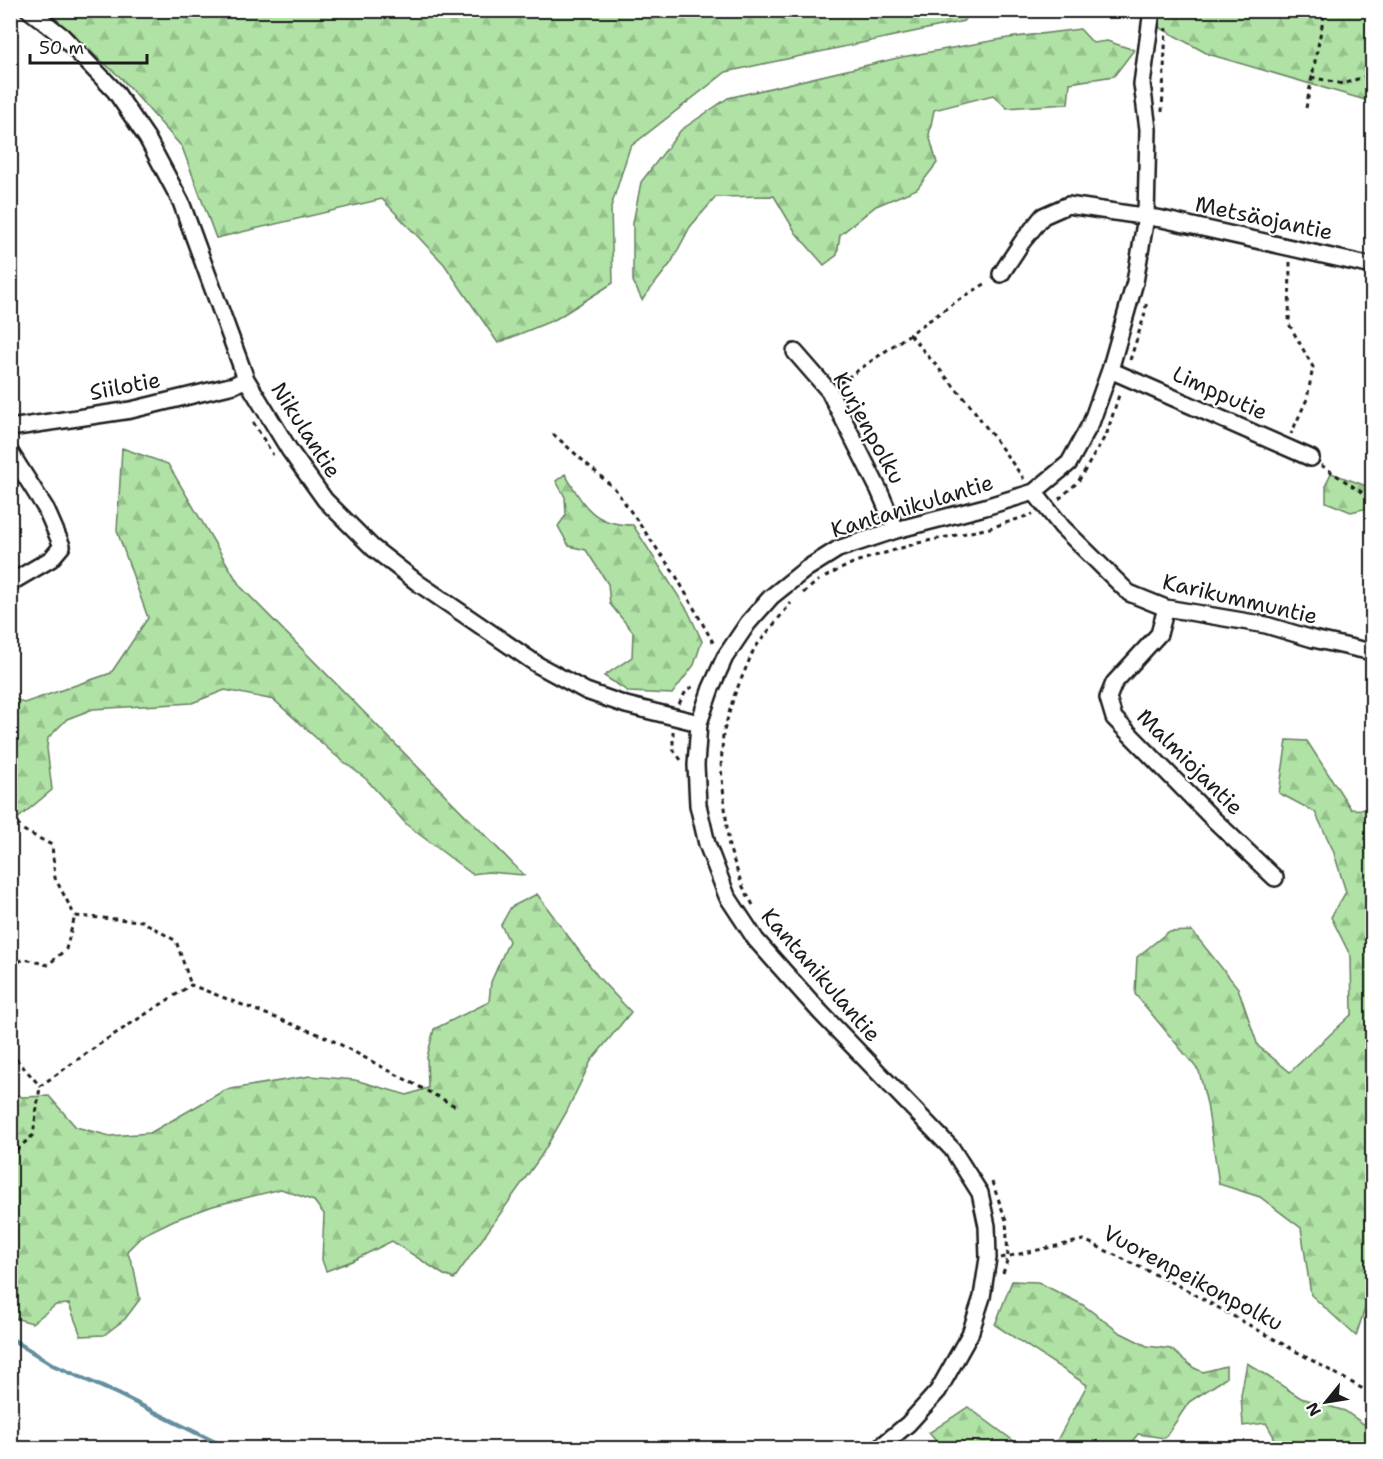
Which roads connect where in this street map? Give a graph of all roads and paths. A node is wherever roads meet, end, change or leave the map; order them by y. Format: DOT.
graph roads {
  1 [pos="28,10"];
  2 [pos="1152,10"];
  3 [pos="1324,10"];
  4 [pos="1167,21"];
  5 [pos="1372,74"];
  6 [pos="1311,77"];
  7 [pos="1306,108"];
  8 [pos="1162,120"];
  9 [pos="1146,217"];
  10 [pos="1290,246"];
  11 [pos="1372,266"];
  12 [pos="1001,274"];
  13 [pos="1148,295"];
  14 [pos="910,335"];
  15 [pos="795,352"];
  16 [pos="1110,370"];
  17 [pos="1125,375"];
  18 [pos="246,379"];
  19 [pos="829,391"];
  20 [pos="10,428"];
  21 [pos="553,434"];
  22 [pos="1286,446"];
  23 [pos="10,452"];
  24 [pos="1311,458"];
  25 [pos="1034,492"];
  26 [pos="1372,499"];
  27 [pos="1047,509"];
  28 [pos="896,530"];
  29 [pos="10,583"];
  30 [pos="1166,608"];
  31 [pos="1372,651"];
  32 [pos="723,661"];
  33 [pos="699,723"];
  34 [pos="10,818"];
  35 [pos="1275,878"];
  36 [pos="753,905"];
  37 [pos="75,916"];
  38 [pos="10,965"];
  39 [pos="191,985"];
  40 [pos="10,1052"];
  41 [pos="40,1086"];
  42 [pos="454,1106"];
  43 [pos="10,1156"];
  44 [pos="989,1177"];
  45 [pos="988,1258"];
  46 [pos="1008,1258"];
  47 [pos="1000,1280"];
  48 [pos="1372,1395"];
  49 [pos="879,1449"];
  1 -- 18 [label="street, Nikulantie"];
  2 -- 9 [label="street, Kantanikulantie"];
  3 -- 6 [label="path"];
  4 -- 8 [label="path"];
  5 -- 6 [label="path"];
  6 -- 7 [label="path"];
  9 -- 10 [label="street, Metsäojantie"];
  9 -- 12 [label="street, Metsäojantie"];
  9 -- 16 [label="street, Kantanikulantie"];
  10 -- 11 [label="street, Metsäojantie"];
  10 -- 22 [label="path"];
  12 -- 14 [label="path"];
  13 -- 17 [label="path"];
  14 -- 19 [label="path"];
  14 -- 25 [label="path"];
  15 -- 19 [label="street, Kurjenpolku"];
  16 -- 17 [label="street, Limpputie"];
  16 -- 25 [label="street, Kantanikulantie"];
  17 -- 22 [label="street, Limpputie"];
  17 -- 27 [label="path"];
  18 -- 20 [label="street, Siilotie"];
  18 -- 33 [label="street, Nikulantie"];
  19 -- 28 [label="street, Kurjenpolku"];
  21 -- 32 [label="path"];
  22 -- 24 [label="street, Limpputie"];
  23 -- 29 [label="street"];
  24 -- 26 [label="path"];
  25 -- 27 [label="street, Karikummuntie"];
  25 -- 28 [label="street, Kantanikulantie"];
  27 -- 30 [label="street, Karikummuntie"];
  27 -- 36 [label="path"];
  28 -- 32 [label="street, Kantanikulantie"];
  30 -- 31 [label="street, Karikummuntie"];
  30 -- 35 [label="street, Malmiojantie"];
  32 -- 33 [label="street, Kantanikulantie"];
  33 -- 45 [label="street, Kantanikulantie"];
  34 -- 37 [label="path"];
  37 -- 38 [label="path"];
  37 -- 39 [label="path"];
  39 -- 41 [label="path"];
  39 -- 42 [label="path"];
  40 -- 41 [label="path"];
  41 -- 43 [label="path"];
  44 -- 46 [label="path"];
  45 -- 46 [label="path, Vuorenpeikonpolku"];
  45 -- 49 [label="street, Kantanikulantie"];
  46 -- 47 [label="path"];
  46 -- 48 [label="path, Vuorenpeikonpolku"];
}
